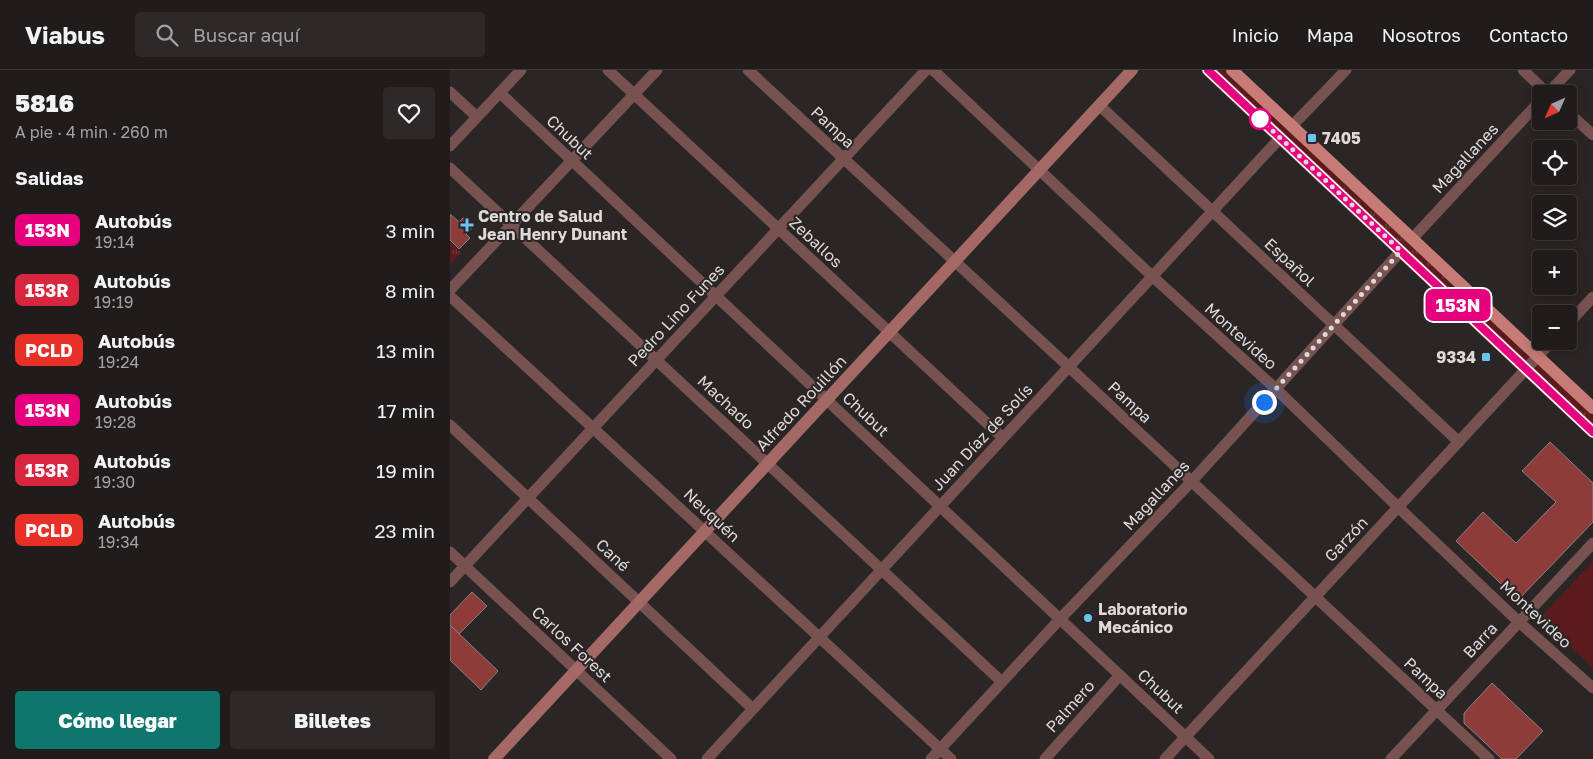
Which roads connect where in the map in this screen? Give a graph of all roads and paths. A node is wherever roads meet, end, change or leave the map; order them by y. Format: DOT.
graph roads {
  1 [pos="521,70"];
  2 [pos="608,70"];
  3 [pos="657,70"];
  4 [pos="748,70"];
  5 [pos="926,70"];
  6 [pos="932,70"];
  7 [pos="1132,70"];
  8 [pos="1208,70"];
  9 [pos="1232,70"];
  10 [pos="1346,70"];
  11 [pos="1523,70"];
  12 [pos="1570,70"];
  13 [pos="1537,85"];
  14 [pos="1556,85"];
  15 [pos="450,92"];
  16 [pos="500,93"];
  17 [pos="634,94"];
  18 [pos="1099,105"];
  19 [pos="1532,110"];
  20 [pos="477,117"];
  21 [pos="1578,122"];
  22 [pos="1292,126"];
  23 [pos="1593,136"];
  24 [pos="1280,138"];
  25 [pos="450,146"];
  26 [pos="844,159"];
  27 [pos="572,160"];
  28 [pos="450,168"];
  29 [pos="1039,170"];
  30 [pos="1212,211"];
  31 [pos="511,225"];
  32 [pos="778,229"];
  33 [pos="1412,239"];
  34 [pos="1401,251"];
  35 [pos="955,262"];
  36 [pos="1152,276"];
  37 [pos="450,290"];
  38 [pos="450,296"];
  39 [pos="716,296"];
  40 [pos="1593,297"];
  41 [pos="1577,314"];
  42 [pos="1333,324"];
  43 [pos="889,332"];
  44 [pos="1544,350"];
  45 [pos="1538,356"];
  46 [pos="657,360"];
  47 [pos="1070,367"];
  48 [pos="1526,369"];
  49 [pos="1276,389"];
  50 [pos="826,399"];
  51 [pos="1593,408"];
  52 [pos="450,425"];
  53 [pos="594,428"];
  54 [pos="1593,432"];
  55 [pos="1002,438"];
  56 [pos="1459,442"];
  57 [pos="768,463"];
  58 [pos="1191,482"];
  59 [pos="528,498"];
  60 [pos="940,506"];
  61 [pos="1398,507"];
  62 [pos="705,531"];
  63 [pos="1593,543"];
  64 [pos="450,552"];
  65 [pos="465,566"];
  66 [pos="882,569"];
  67 [pos="450,582"];
  68 [pos="1315,597"];
  69 [pos="639,602"];
  70 [pos="1060,619"];
  71 [pos="1519,622"];
  72 [pos="820,637"];
  73 [pos="576,670"];
  74 [pos="1120,675"];
  75 [pos="1002,682"];
  76 [pos="1593,688"];
  77 [pos="754,709"];
  78 [pos="1437,710"];
  79 [pos="1186,737"];
  80 [pos="940,749"];
  81 [pos="494,759"];
  82 [pos="671,759"];
  83 [pos="707,759"];
  84 [pos="931,759"];
  85 [pos="951,759"];
  86 [pos="1045,759"];
  87 [pos="1165,759"];
  88 [pos="1209,759"];
  89 [pos="1391,759"];
  90 [pos="1489,759"];
  1 -- 16 [label="street"];
  2 -- 17 [label="street, Zeballos"];
  3 -- 17 [label="street"];
  4 -- 26 [label="street, Pampa"];
  5 -- 26 [label="street, Pedro Lino Funes"];
  6 -- 29 [label="street, Montevideo"];
  7 -- 18 [label="street, Alfredo Rouillón"];
  8 -- 24 [label="main road"];
  9 -- 22 [label="main road"];
  10 -- 22 [label="street"];
  11 -- 13 [label="street"];
  12 -- 14 [label="street, Magallanes"];
  15 -- 20 [label="street"];
  16 -- 20 [label="street"];
  16 -- 27 [label="street, Chubut"];
  17 -- 27 [label="street"];
  17 -- 32 [label="street, Zeballos"];
  18 -- 29 [label="street, Alfredo Rouillón"];
  18 -- 30 [label="street, Español"];
  19 -- 33 [label="street, Magallanes"];
  20 -- 25 [label="street"];
  21 -- 23 [label="street"];
  22 -- 33 [label="main road"];
  24 -- 30 [label="street, Juan Díaz de Solís"];
  24 -- 34 [label="main road"];
  26 -- 32 [label="street, Pedro Lino Funes"];
  26 -- 35 [label="street, Pampa"];
  27 -- 31 [label="street"];
  27 -- 39 [label="street, Chubut"];
  28 -- 31 [label="street, Machado"];
  29 -- 35 [label="street, Alfredo Rouillón"];
  29 -- 36 [label="street, Montevideo"];
  30 -- 36 [label="street, Juan Díaz de Solís"];
  30 -- 42 [label="street, Español"];
  31 -- 37 [label="street"];
  31 -- 46 [label="street, Machado"];
  32 -- 39 [label="street, Pedro Lino Funes"];
  32 -- 43 [label="street, Zeballos"];
  33 -- 45 [label="main road"];
  34 -- 42 [label="street, Magallanes"];
  34 -- 48 [label="main road"];
  35 -- 43 [label="street, Alfredo Rouillón"];
  35 -- 47 [label="street, Pampa"];
  36 -- 47 [label="street, Juan Díaz de Solís"];
  36 -- 49 [label="street, Montevideo"];
  38 -- 53 [label="street, Neuquén"];
  39 -- 46 [label="street, Pedro Lino Funes"];
  39 -- 50 [label="street, Chubut"];
  40 -- 41 [label="street"];
  42 -- 49 [label="street, Magallanes"];
  42 -- 56 [label="street, Español"];
  43 -- 50 [label="street, Alfredo Rouillón"];
  43 -- 55 [label="street, Zeballos"];
  44 -- 45 [label="street, Garzón"];
  45 -- 48 [label="street, Garzón"];
  45 -- 51 [label="main road"];
  46 -- 53 [label="street, Pedro Lino Funes"];
  46 -- 57 [label="street, Machado"];
  47 -- 55 [label="street, Juan Díaz de Solís"];
  47 -- 58 [label="street, Pampa"];
  48 -- 54 [label="main road"];
  48 -- 56 [label="street, Garzón"];
  49 -- 58 [label="street, Magallanes"];
  49 -- 61 [label="street, Montevideo"];
  50 -- 57 [label="street, Alfredo Rouillón"];
  50 -- 60 [label="street, Chubut"];
  52 -- 59 [label="street, Cané"];
  53 -- 59 [label="street, Pedro Lino Funes"];
  53 -- 62 [label="street, Neuquén"];
  55 -- 60 [label="street, Juan Díaz de Solís"];
  56 -- 61 [label="street, Garzón"];
  57 -- 62 [label="street, Alfredo Rouillón"];
  57 -- 66 [label="street, Machado"];
  58 -- 68 [label="street, Pampa"];
  58 -- 70 [label="street, Magallanes"];
  59 -- 65 [label="street, Pedro Lino Funes"];
  59 -- 69 [label="street, Cané"];
  60 -- 66 [label="street, Juan Díaz de Solís"];
  60 -- 70 [label="street, Chubut"];
  61 -- 68 [label="street, Garzón"];
  61 -- 71 [label="street, Montevideo"];
  62 -- 69 [label="street, Alfredo Rouillón"];
  62 -- 72 [label="street, Neuquén"];
  63 -- 71 [label="street, Barra"];
  64 -- 65 [label="street, Carlos Forest"];
  65 -- 67 [label="street, Pedro Lino Funes"];
  65 -- 73 [label="street, Carlos Forest"];
  66 -- 72 [label="street, Juan Díaz de Solís"];
  66 -- 75 [label="street, Machado"];
  68 -- 78 [label="street, Pampa"];
  68 -- 79 [label="street, Garzón"];
  69 -- 73 [label="street, Alfredo Rouillón"];
  69 -- 77 [label="street, Cané"];
  70 -- 74 [label="street, Chubut"];
  70 -- 75 [label="street, Magallanes"];
  71 -- 76 [label="street, Montevideo"];
  71 -- 78 [label="street, Barra"];
  72 -- 77 [label="street, Juan Díaz de Solís"];
  72 -- 80 [label="street, Neuquén"];
  73 -- 81 [label="street, Alfredo Rouillón"];
  73 -- 82 [label="street, Carlos Forest"];
  74 -- 79 [label="street, Chubut"];
  74 -- 86 [label="street, Palmero"];
  75 -- 80 [label="street, Magallanes"];
  77 -- 83 [label="street, Juan Díaz de Solís"];
  78 -- 89 [label="street, Barra"];
  78 -- 90 [label="street, Pampa"];
  79 -- 87 [label="street, Garzón"];
  79 -- 88 [label="street, Chubut"];
  80 -- 84 [label="street, Magallanes"];
  80 -- 85 [label="street, Neuquén"];
}
